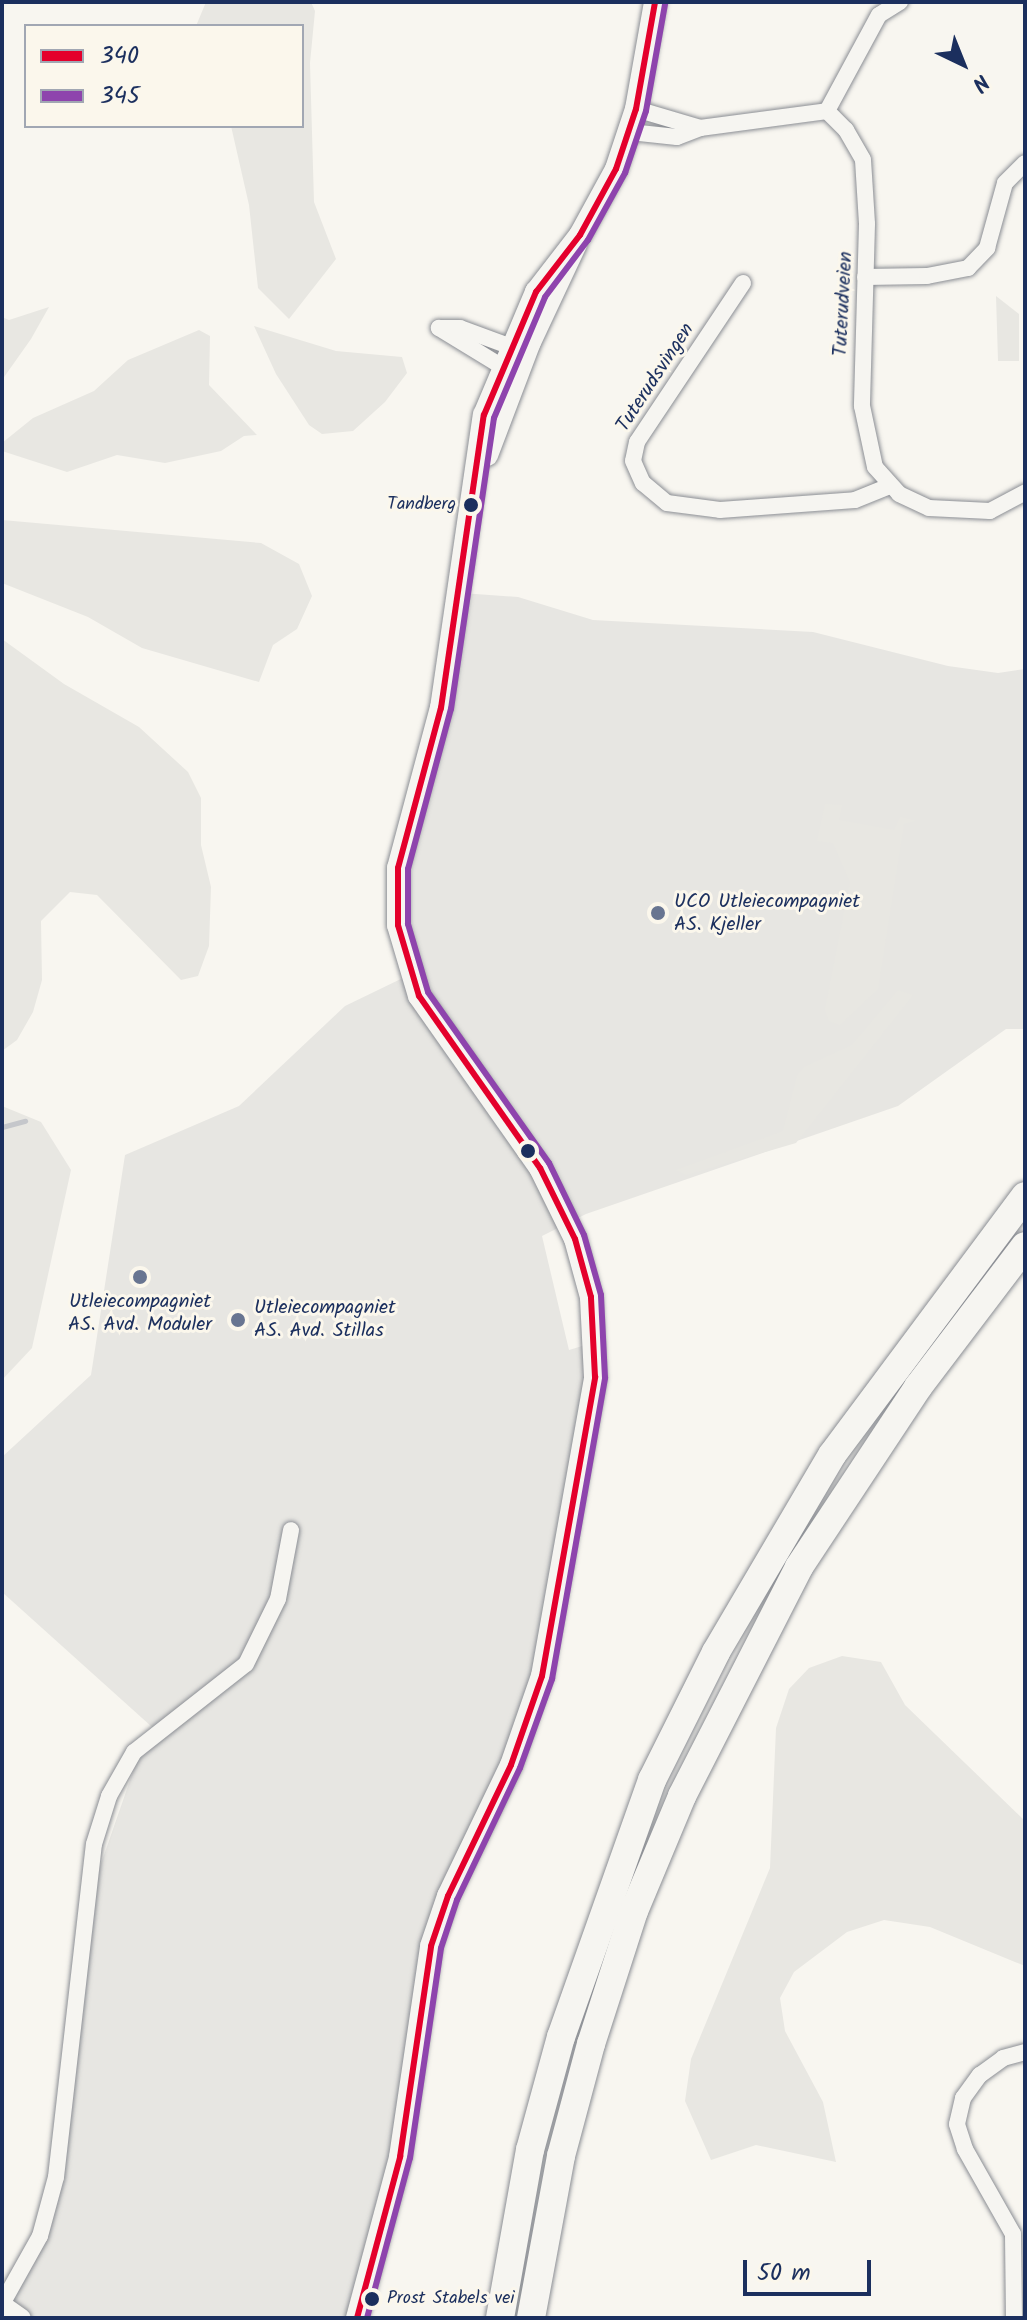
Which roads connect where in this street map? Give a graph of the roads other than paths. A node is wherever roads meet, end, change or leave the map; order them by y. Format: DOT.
graph roads {
  1 [pos="655,2"];
  2 [pos="900,2"];
  3 [pos="876,8"];
  4 [pos="636,109"];
  5 [pos="827,111"];
  6 [pos="700,128"];
  7 [pos="630,132"];
  8 [pos="1025,163"];
  9 [pos="865,277"];
  10 [pos="743,283"];
  11 [pos="890,486"];
  12 [pos="1025,492"];
  13 [pos="1025,1196"];
  14 [pos="1025,1246"];
  15 [pos="291,1530"];
  16 [pos="1025,2052"];
  17 [pos="2,2304"];
  18 [pos="22,2318"];
  19 [pos="357,2318"];
  20 [pos="500,2318"];
  21 [pos="531,2318"];
  22 [pos="1014,2318"];
  1 -- 4 [label="main road"];
  2 -- 3 [label="street"];
  3 -- 5 [label="street"];
  4 -- 6 [label="street"];
  4 -- 7 [label="main road"];
  5 -- 6 [label="street"];
  5 -- 9 [label="street, Tuterudveien"];
  6 -- 7 [label="street"];
  7 -- 19 [label="main road"];
  8 -- 9 [label="street"];
  9 -- 11 [label="street, Tuterudveien"];
  10 -- 11 [label="street, Tuterudsvingen"];
  11 -- 12 [label="street"];
  13 -- 20 [label="highway"];
  14 -- 21 [label="highway"];
  15 -- 17 [label="street"];
  16 -- 22 [label="street"];
  17 -- 18 [label="street"];
}
